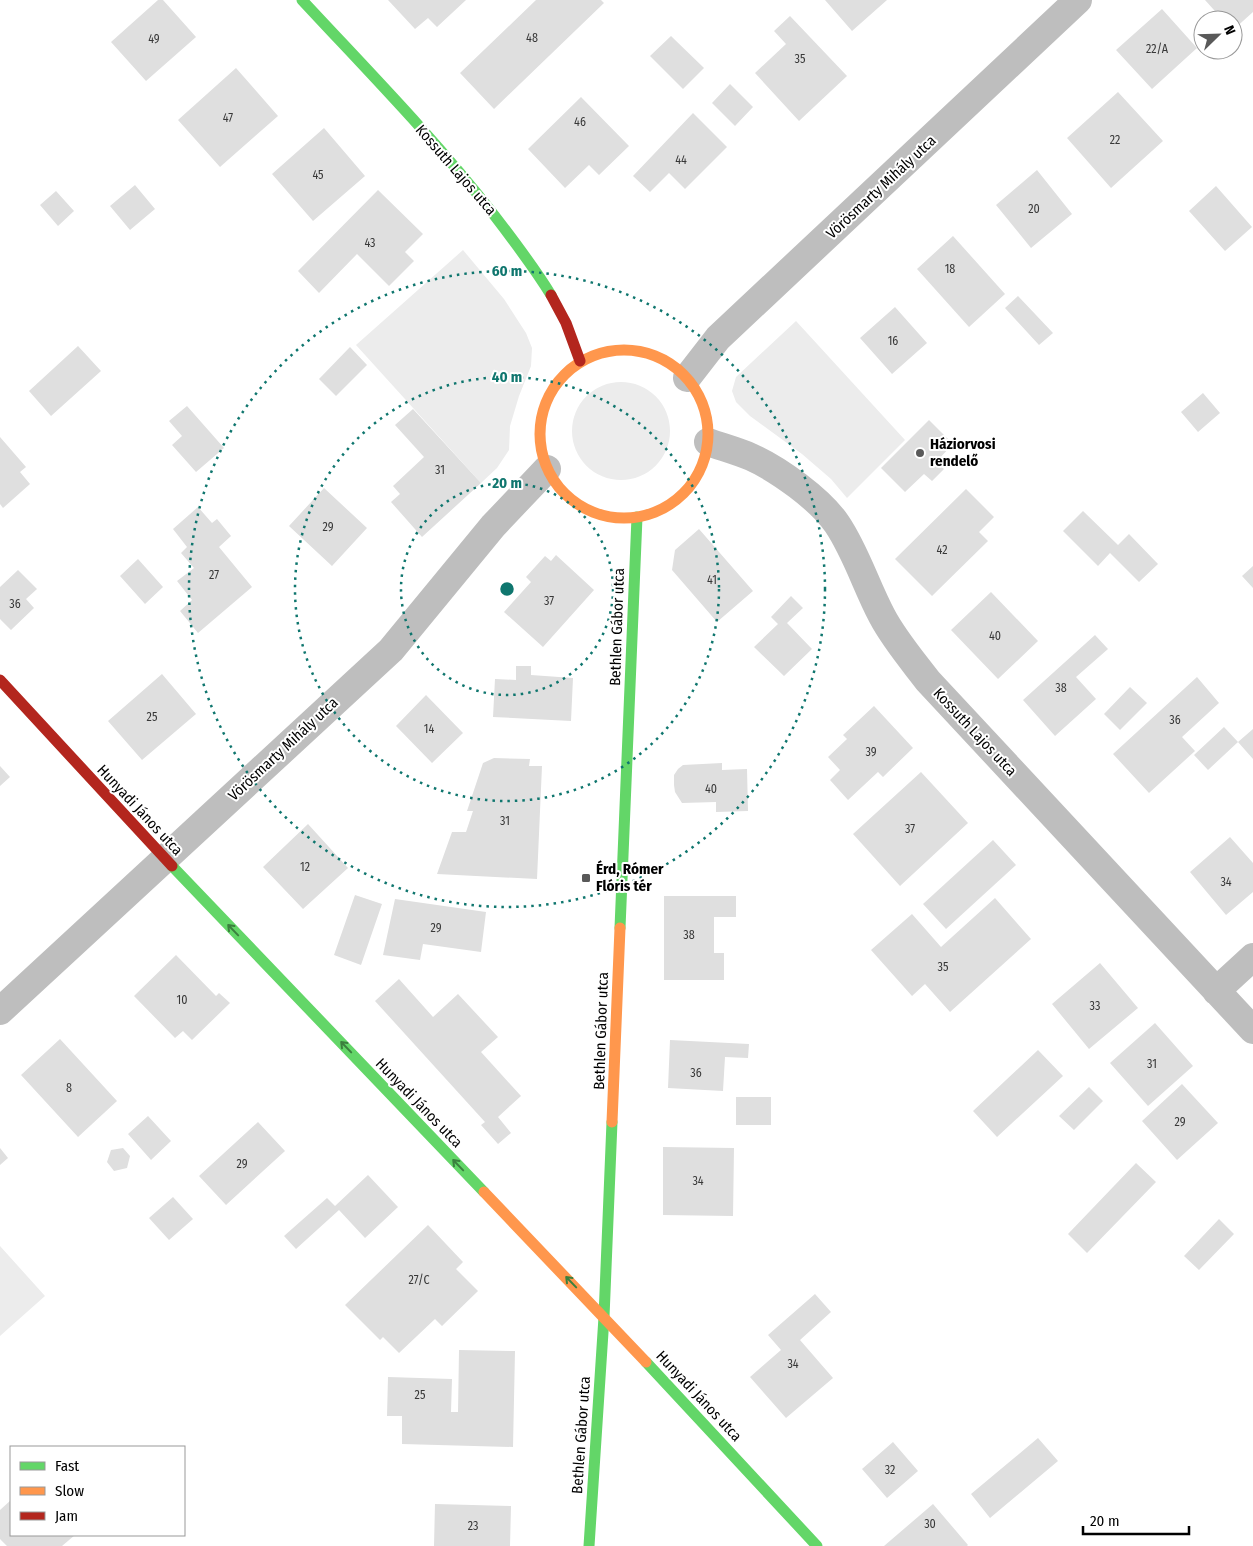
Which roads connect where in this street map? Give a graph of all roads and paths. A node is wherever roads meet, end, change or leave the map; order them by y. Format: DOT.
graph roads {
  1 [pos="302,0"];
  2 [pos="1078,0"];
  3 [pos="580,360"];
  4 [pos="687,378"];
  5 [pos="708,442"];
  6 [pos="547,469"];
  7 [pos="637,517"];
  8 [pos="0,680"];
  9 [pos="165,859"];
  10 [pos="1253,957"];
  11 [pos="1216,991"];
  12 [pos="0,1011"];
  13 [pos="1253,1030"];
  14 [pos="604,1317"];
  15 [pos="589,1546"];
  16 [pos="817,1546"];
  1 -- 3 [label="street, Kossuth Lajos utca"];
  2 -- 4 [label="street, Vörösmarty Mihály utca"];
  3 -- 4 [label="street"];
  3 -- 6 [label="street"];
  4 -- 5 [label="street"];
  5 -- 7 [label="street"];
  5 -- 11 [label="street, Kossuth Lajos utca"];
  6 -- 7 [label="street"];
  6 -- 9 [label="street, Vörösmarty Mihály utca"];
  7 -- 14 [label="street, Bethlen Gábor utca"];
  8 -- 9 [label="street, Hunyadi János utca"];
  9 -- 12 [label="street, Vörösmarty Mihály utca"];
  14 -- 9 [label="street, Hunyadi János utca, one-way"];
  10 -- 11 [label="street"];
  11 -- 13 [label="street, Kossuth Lajos utca"];
  14 -- 15 [label="street, Bethlen Gábor utca"];
  14 -- 16 [label="street, Hunyadi János utca"];
}
